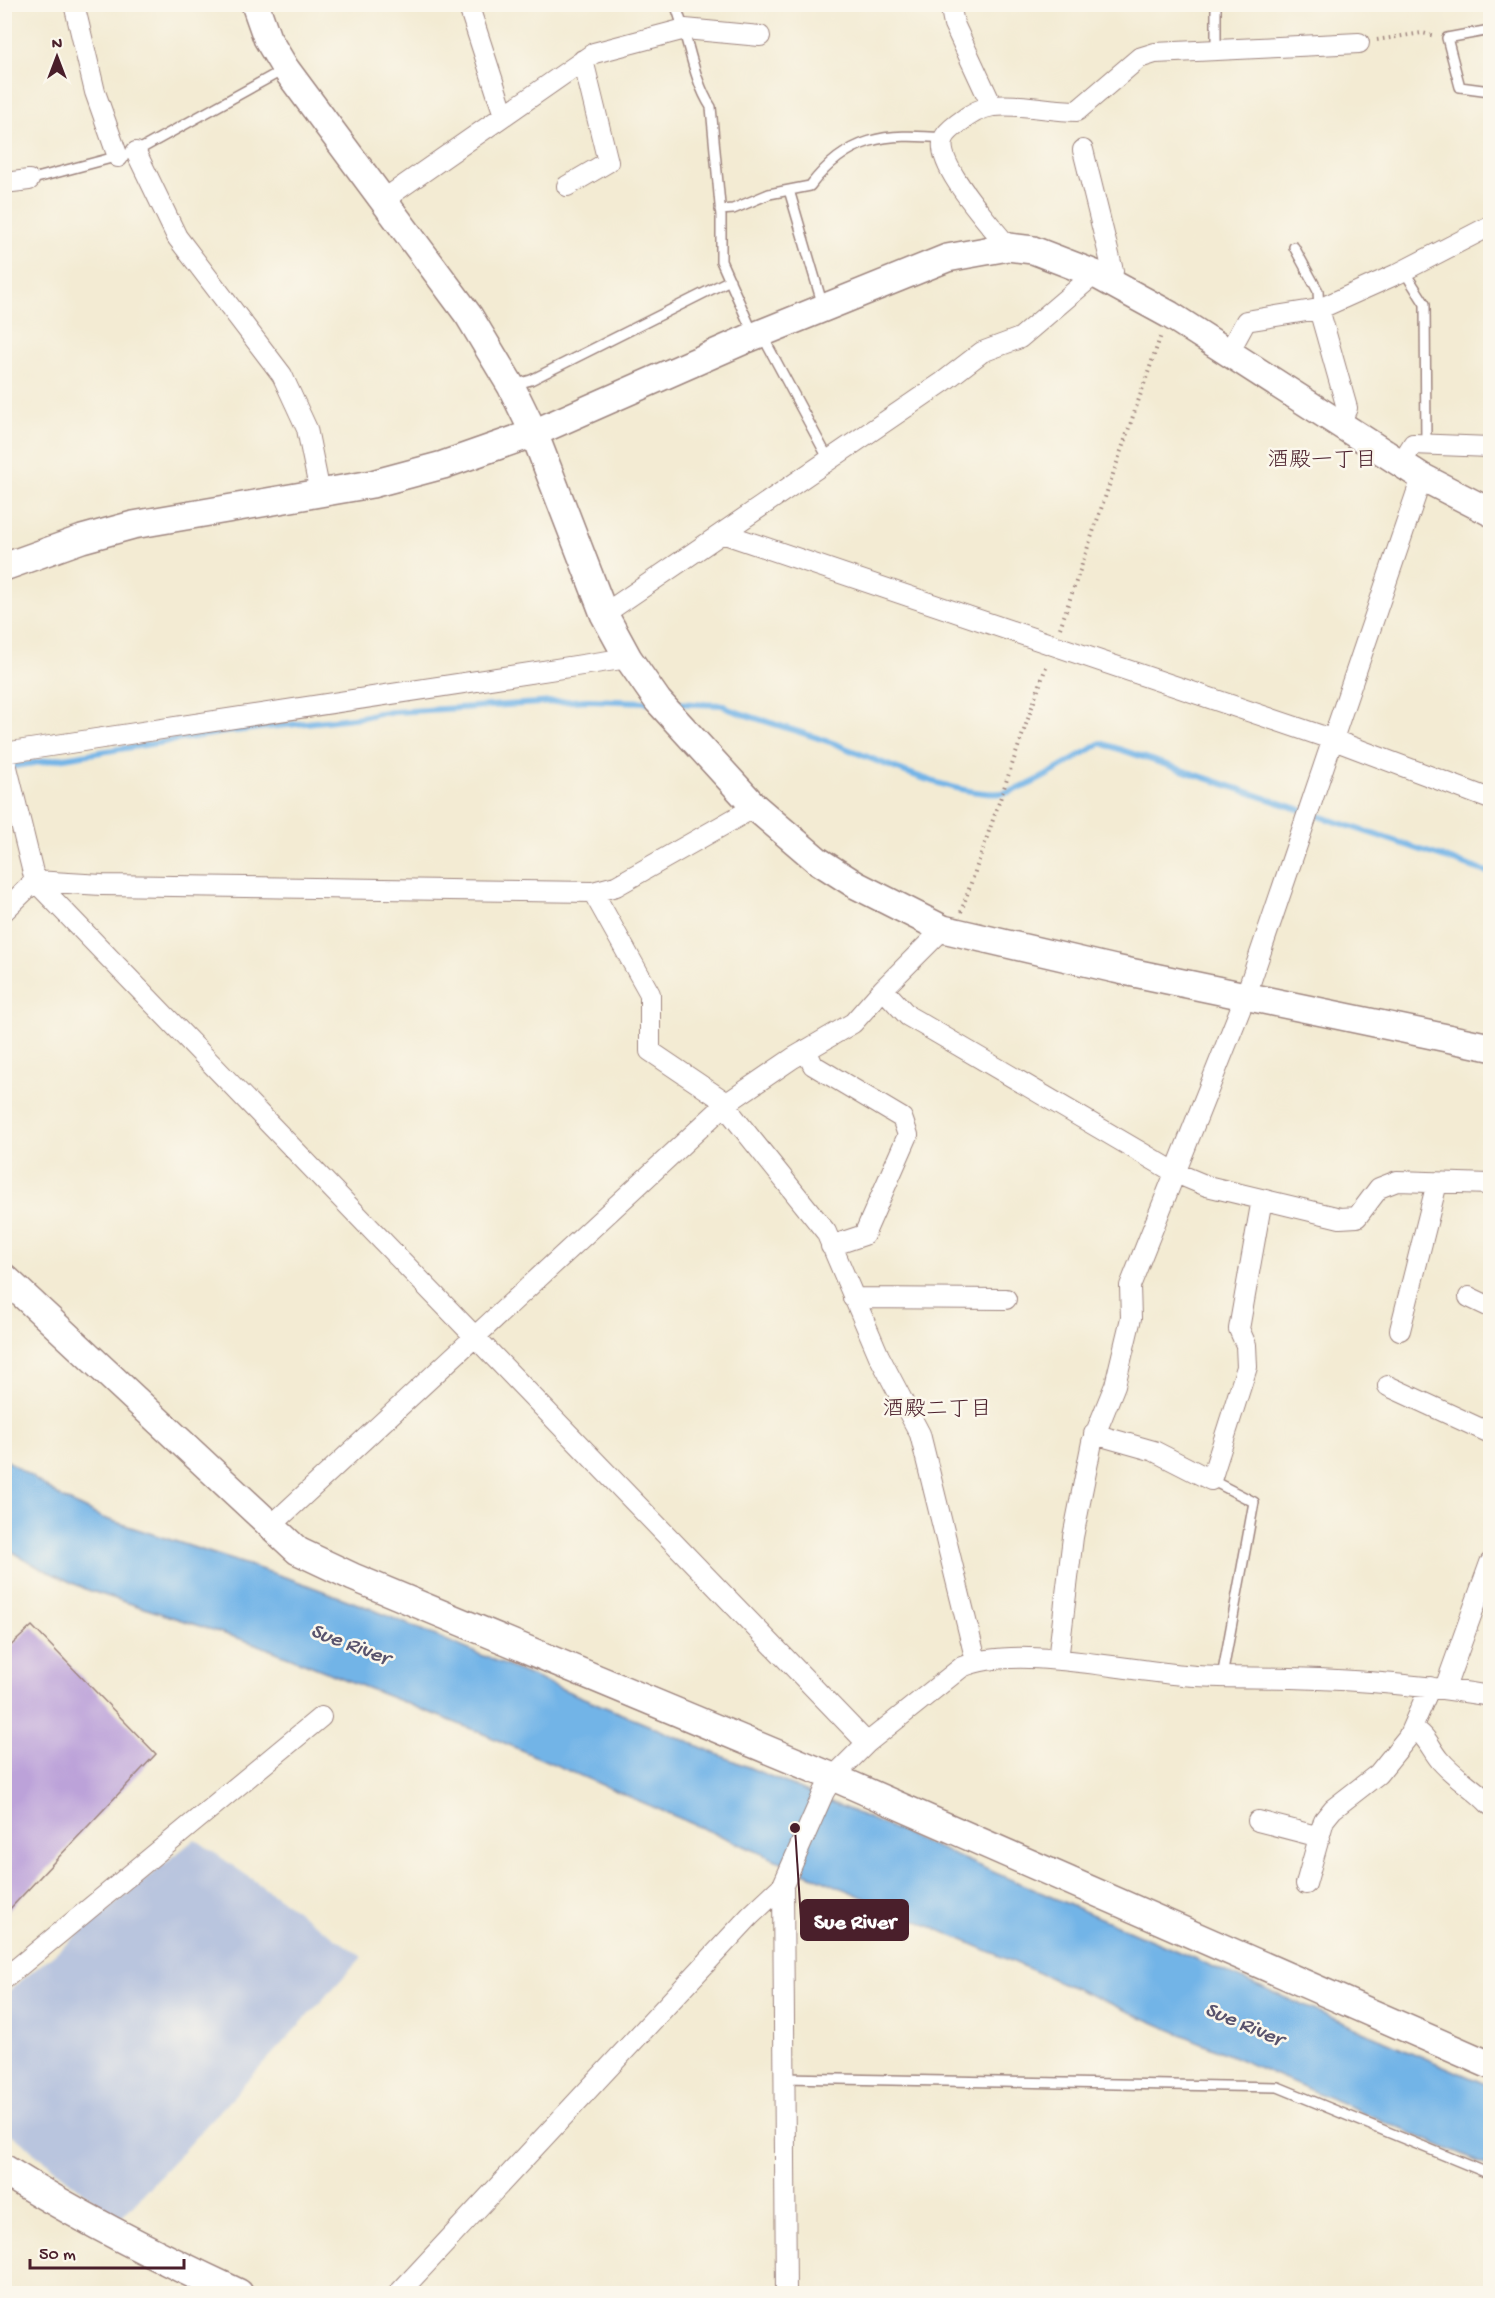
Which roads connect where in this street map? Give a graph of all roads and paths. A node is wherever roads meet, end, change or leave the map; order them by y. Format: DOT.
graph roads {
  1 [pos="74,4"];
  2 [pos="255,4"];
  3 [pos="468,4"];
  4 [pos="675,4"];
  5 [pos="950,4"];
  6 [pos="1216,4"];
  7 [pos="685,29"];
  8 [pos="1491,30"];
  9 [pos="760,36"];
  10 [pos="1447,38"];
  11 [pos="1359,43"];
  12 [pos="1216,48"];
  13 [pos="584,60"];
  14 [pos="285,68"];
  15 [pos="1491,92"];
  16 [pos="992,106"];
  17 [pos="506,114"];
  18 [pos="944,138"];
  19 [pos="1083,150"];
  20 [pos="127,154"];
  21 [pos="29,180"];
  22 [pos="4,183"];
  23 [pos="567,186"];
  24 [pos="789,190"];
  25 [pos="383,200"];
  26 [pos="720,210"];
  27 [pos="1491,226"];
  28 [pos="1008,247"];
  29 [pos="1294,247"];
  30 [pos="1404,271"];
  31 [pos="1102,278"];
  32 [pos="730,280"];
  33 [pos="824,308"];
  34 [pos="1319,309"];
  35 [pos="1170,315"];
  36 [pos="757,335"];
  37 [pos="1229,352"];
  38 [pos="511,386"];
  39 [pos="1340,423"];
  40 [pos="534,433"];
  41 [pos="1426,445"];
  42 [pos="1491,447"];
  43 [pos="829,460"];
  44 [pos="1412,470"];
  45 [pos="320,493"];
  46 [pos="1491,512"];
  47 [pos="722,533"];
  48 [pos="4,567"];
  49 [pos="604,614"];
  50 [pos="1054,646"];
  51 [pos="628,658"];
  52 [pos="1331,739"];
  53 [pos="4,754"];
  54 [pos="1491,799"];
  55 [pos="755,807"];
  56 [pos="36,881"];
  57 [pos="593,892"];
  58 [pos="4,911"];
  59 [pos="949,931"];
  60 [pos="882,989"];
  61 [pos="1246,995"];
  62 [pos="1491,1047"];
  63 [pos="806,1050"];
  64 [pos="727,1103"];
  65 [pos="1176,1173"];
  66 [pos="1437,1183"];
  67 [pos="1491,1184"];
  68 [pos="1262,1199"];
  69 [pos="831,1246"];
  70 [pos="4,1277"];
  71 [pos="1469,1297"];
  72 [pos="854,1298"];
  73 [pos="1006,1299"];
  74 [pos="1491,1307"];
  75 [pos="1400,1330"];
  76 [pos="473,1336"];
  77 [pos="1388,1386"];
  78 [pos="1491,1432"];
  79 [pos="1094,1434"];
  80 [pos="1211,1480"];
  81 [pos="273,1524"];
  82 [pos="1491,1563"];
  83 [pos="1058,1660"];
  84 [pos="976,1661"];
  85 [pos="1222,1677"];
  86 [pos="1438,1688"];
  87 [pos="1491,1696"];
  88 [pos="321,1717"];
  89 [pos="1412,1728"];
  90 [pos="867,1743"];
  91 [pos="828,1784"];
  92 [pos="1491,1805"];
  93 [pos="1258,1821"];
  94 [pos="1320,1837"];
  95 [pos="787,1877"];
  96 [pos="1306,1884"];
  97 [pos="4,1979"];
  98 [pos="1490,2062"];
  99 [pos="784,2078"];
  100 [pos="4,2170"];
  101 [pos="1491,2174"];
  102 [pos="238,2294"];
  103 [pos="398,2294"];
  104 [pos="786,2294"];
  1 -- 20 [label="street"];
  2 -- 14 [label="street"];
  3 -- 17 [label="street"];
  4 -- 7 [label="lane"];
  5 -- 16 [label="street"];
  6 -- 12 [label="lane"];
  7 -- 9 [label="street"];
  7 -- 13 [label="street"];
  7 -- 26 [label="lane"];
  8 -- 10 [label="lane"];
  10 -- 11 [label="path"];
  10 -- 15 [label="lane"];
  11 -- 12 [label="street"];
  12 -- 16 [label="street"];
  13 -- 17 [label="street"];
  13 -- 23 [label="street"];
  14 -- 20 [label="lane"];
  14 -- 25 [label="street"];
  16 -- 18 [label="street"];
  17 -- 25 [label="street"];
  18 -- 24 [label="lane"];
  18 -- 28 [label="street"];
  19 -- 31 [label="street"];
  20 -- 21 [label="lane"];
  20 -- 45 [label="street"];
  21 -- 22 [label="street"];
  24 -- 26 [label="lane"];
  24 -- 33 [label="lane"];
  25 -- 38 [label="street"];
  26 -- 32 [label="lane"];
  27 -- 30 [label="street"];
  28 -- 31 [label="street"];
  28 -- 33 [label="street"];
  29 -- 34 [label="lane"];
  30 -- 34 [label="street"];
  30 -- 41 [label="lane"];
  31 -- 35 [label="street"];
  31 -- 43 [label="street"];
  32 -- 36 [label="lane"];
  32 -- 38 [label="lane"];
  33 -- 36 [label="street"];
  34 -- 37 [label="street"];
  34 -- 39 [label="street"];
  35 -- 37 [label="street"];
  35 -- 50 [label="path"];
  36 -- 40 [label="street"];
  36 -- 43 [label="lane"];
  37 -- 39 [label="street"];
  38 -- 40 [label="street"];
  39 -- 44 [label="street"];
  40 -- 45 [label="street"];
  40 -- 49 [label="street"];
  41 -- 42 [label="street"];
  41 -- 44 [label="street"];
  43 -- 47 [label="street"];
  44 -- 46 [label="street"];
  44 -- 52 [label="street"];
  45 -- 48 [label="street"];
  47 -- 49 [label="street"];
  47 -- 50 [label="street"];
  49 -- 51 [label="street"];
  50 -- 52 [label="street"];
  50 -- 59 [label="path"];
  51 -- 53 [label="street"];
  51 -- 55 [label="street"];
  52 -- 54 [label="street"];
  52 -- 61 [label="street"];
  53 -- 56 [label="street"];
  55 -- 57 [label="street"];
  55 -- 59 [label="street"];
  56 -- 57 [label="street"];
  56 -- 58 [label="street"];
  56 -- 76 [label="street"];
  57 -- 64 [label="street"];
  59 -- 60 [label="street"];
  59 -- 61 [label="street"];
  60 -- 63 [label="street"];
  60 -- 65 [label="street"];
  61 -- 62 [label="street"];
  61 -- 65 [label="street"];
  63 -- 64 [label="street"];
  63 -- 69 [label="street"];
  64 -- 69 [label="street"];
  64 -- 76 [label="street"];
  65 -- 68 [label="street"];
  65 -- 79 [label="street"];
  66 -- 67 [label="street"];
  66 -- 68 [label="street"];
  66 -- 75 [label="street"];
  68 -- 80 [label="street"];
  69 -- 72 [label="street"];
  70 -- 81 [label="street"];
  71 -- 74 [label="street"];
  72 -- 73 [label="street"];
  72 -- 84 [label="street"];
  76 -- 81 [label="street"];
  76 -- 90 [label="street"];
  77 -- 78 [label="street"];
  79 -- 80 [label="street"];
  79 -- 83 [label="street"];
  80 -- 85 [label="lane"];
  81 -- 91 [label="street"];
  82 -- 86 [label="street"];
  83 -- 84 [label="street"];
  83 -- 85 [label="street"];
  84 -- 90 [label="street"];
  85 -- 86 [label="street"];
  86 -- 87 [label="street"];
  86 -- 89 [label="street"];
  88 -- 97 [label="street"];
  89 -- 92 [label="street"];
  89 -- 94 [label="street"];
  90 -- 91 [label="street"];
  91 -- 95 [label="street"];
  91 -- 98 [label="street"];
  93 -- 94 [label="street"];
  94 -- 96 [label="street"];
  95 -- 99 [label="street"];
  95 -- 103 [label="street"];
  99 -- 101 [label="lane"];
  99 -- 104 [label="street"];
  100 -- 102 [label="main road"];
}
